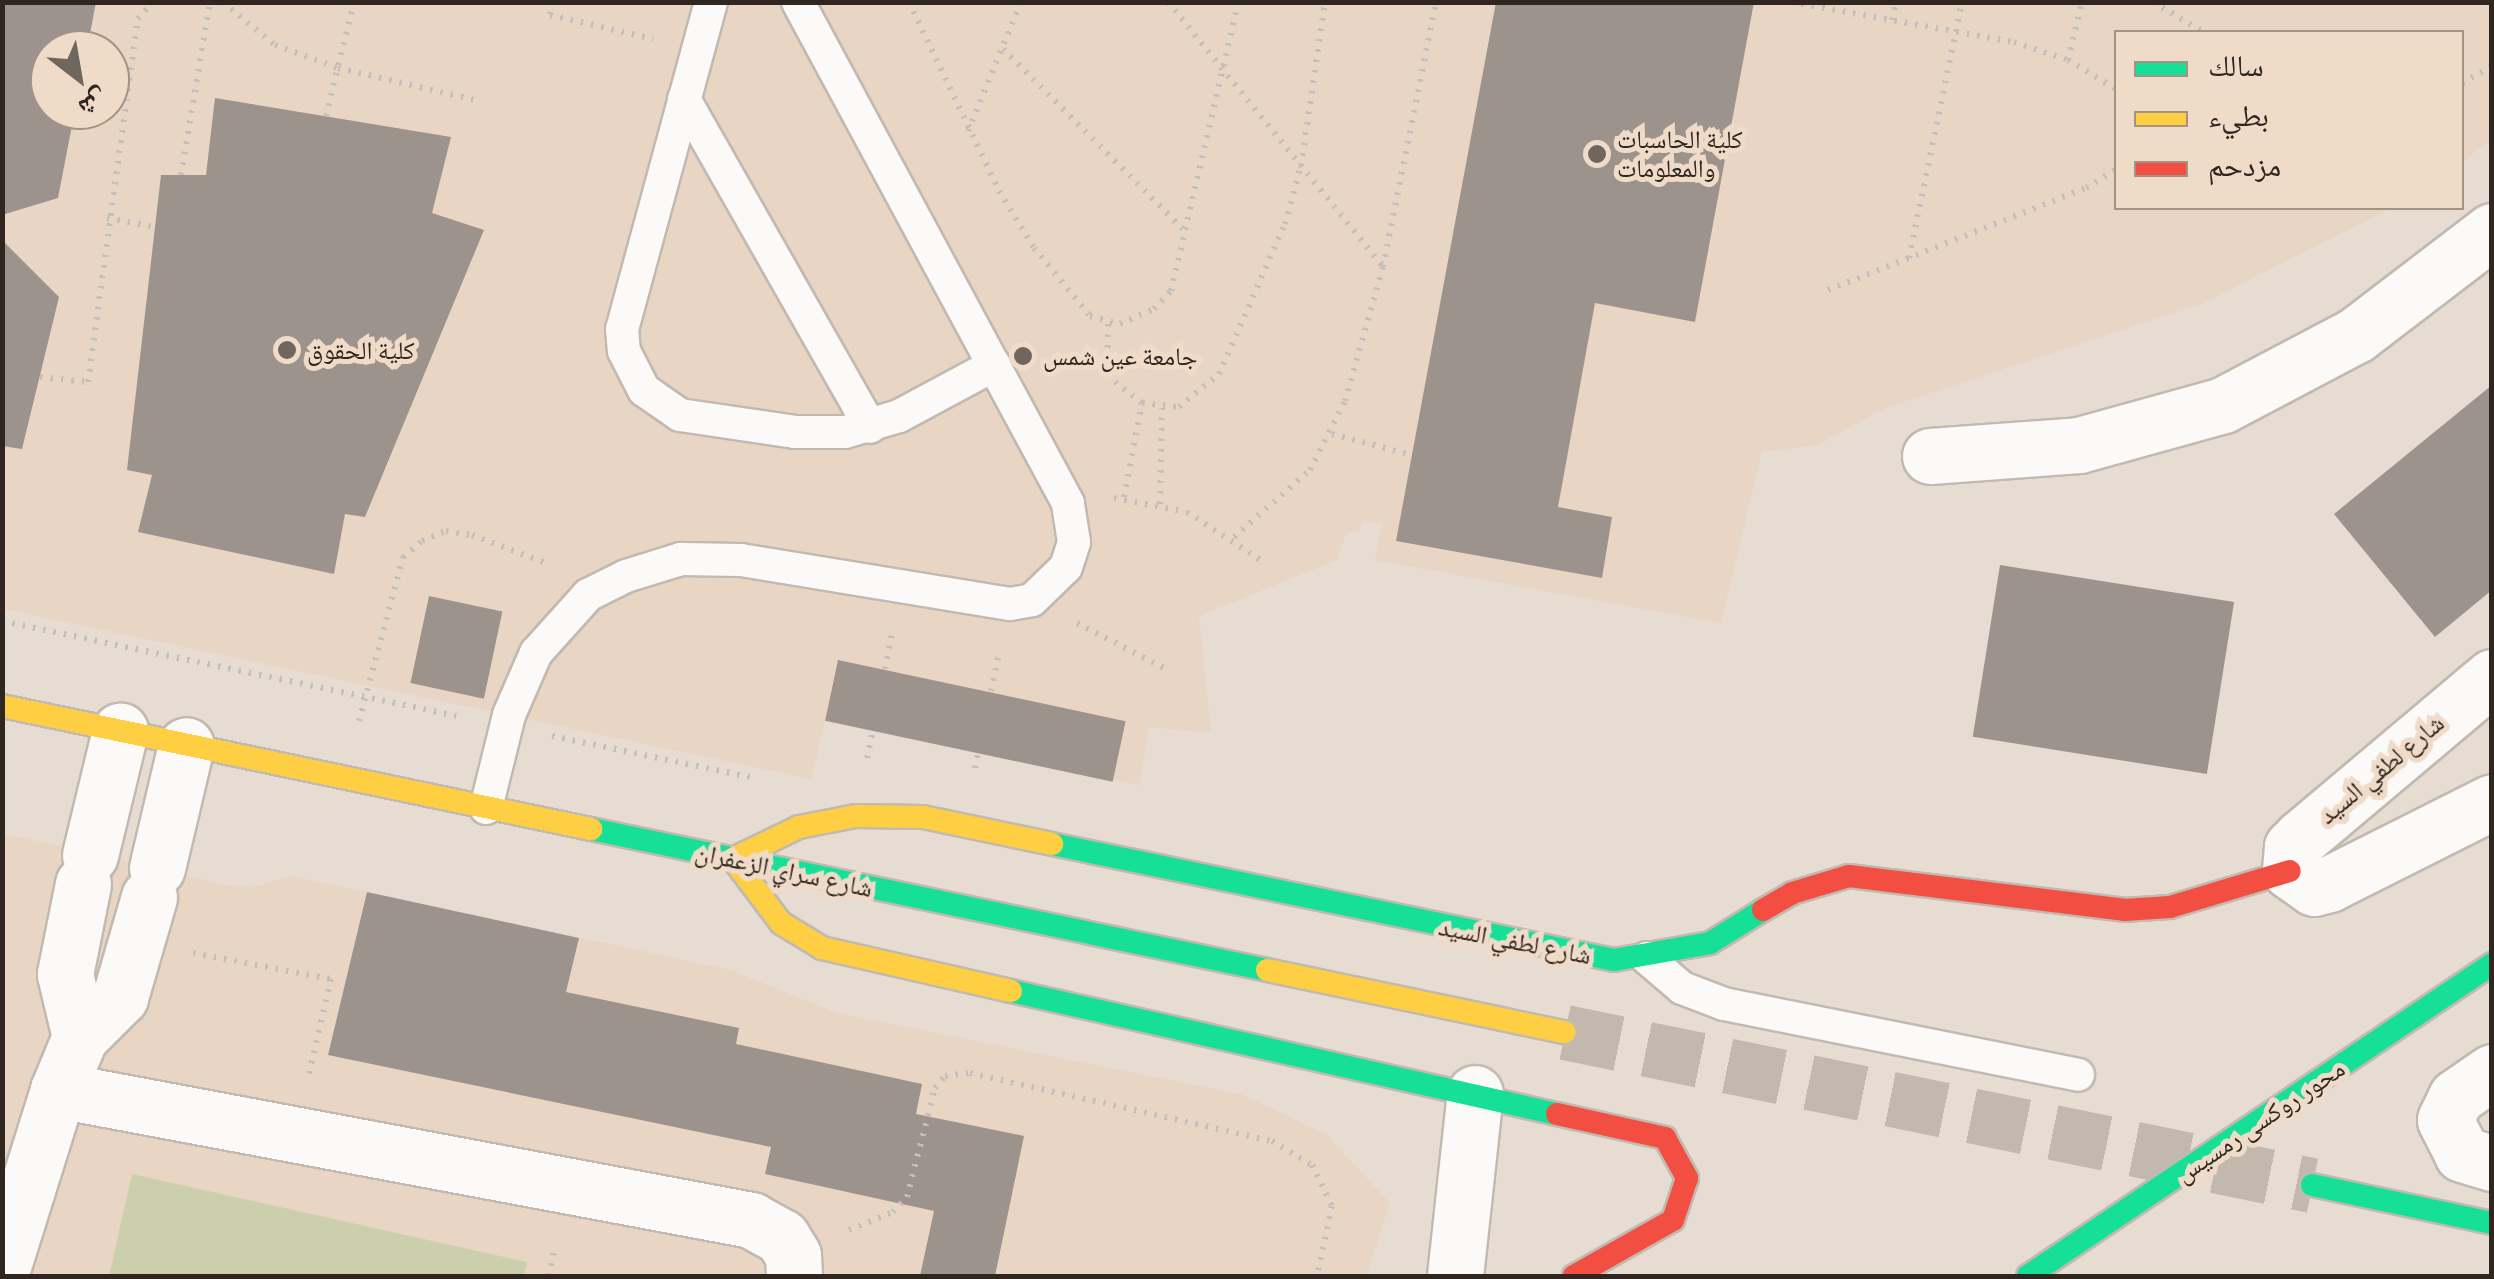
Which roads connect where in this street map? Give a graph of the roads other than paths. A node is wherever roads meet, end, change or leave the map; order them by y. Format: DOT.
graph roads {
  1 [pos="711,2"];
  2 [pos="798,2"];
  3 [pos="684,99"];
  4 [pos="2486,247"];
  5 [pos="994,365"];
  6 [pos="870,427"];
  7 [pos="1930,456"];
  8 [pos="2492,677"];
  9 [pos="2,706"];
  10 [pos="120,731"];
  11 [pos="186,745"];
  12 [pos="2492,802"];
  13 [pos="486,808"];
  14 [pos="732,859"];
  15 [pos="2290,872"];
  16 [pos="1647,958"];
  17 [pos="2492,964"];
  18 [pos="1565,1032"];
  19 [pos="80,1038"];
  20 [pos="2492,1072"];
  21 [pos="2078,1074"];
  22 [pos="58,1090"];
  23 [pos="1475,1093"];
  24 [pos="2492,1163"];
  25 [pos="2312,1185"];
  26 [pos="2492,1223"];
  27 [pos="794,1266"];
  28 [pos="2,1269"];
  29 [pos="1455,1276"];
  30 [pos="1574,1276"];
  31 [pos="2028,1276"];
  1 -- 3 [label="lane"];
  2 -- 5 [label="lane"];
  3 -- 6 [label="lane"];
  3 -- 6 [label="lane"];
  4 -- 7 [label="street"];
  5 -- 6 [label="lane"];
  5 -- 13 [label="lane"];
  8 -- 15 [label="street, شارع لطفي السيد"];
  9 -- 10 [label="street, شارع سراي الزعفران"];
  10 -- 11 [label="street, شارع سراي الزعفران"];
  10 -- 19 [label="street"];
  11 -- 13 [label="street, شارع سراي الزعفران"];
  11 -- 19 [label="street"];
  12 -- 15 [label="street, شارع لطفي السيد"];
  13 -- 14 [label="street, شارع سراي الزعفران"];
  14 -- 16 [label="street, شارع لطفي السيد"];
  14 -- 18 [label="street, شارع سراي الزعفران"];
  14 -- 23 [label="street"];
  15 -- 16 [label="street, شارع لطفي السيد"];
  16 -- 21 [label="lane"];
  17 -- 31 [label="street, محور روكسى رمسيس"];
  19 -- 22 [label="street"];
  20 -- 24 [label="street"];
  22 -- 27 [label="street"];
  22 -- 28 [label="street"];
  23 -- 29 [label="street"];
  23 -- 30 [label="street"];
  25 -- 26 [label="street"];
}
